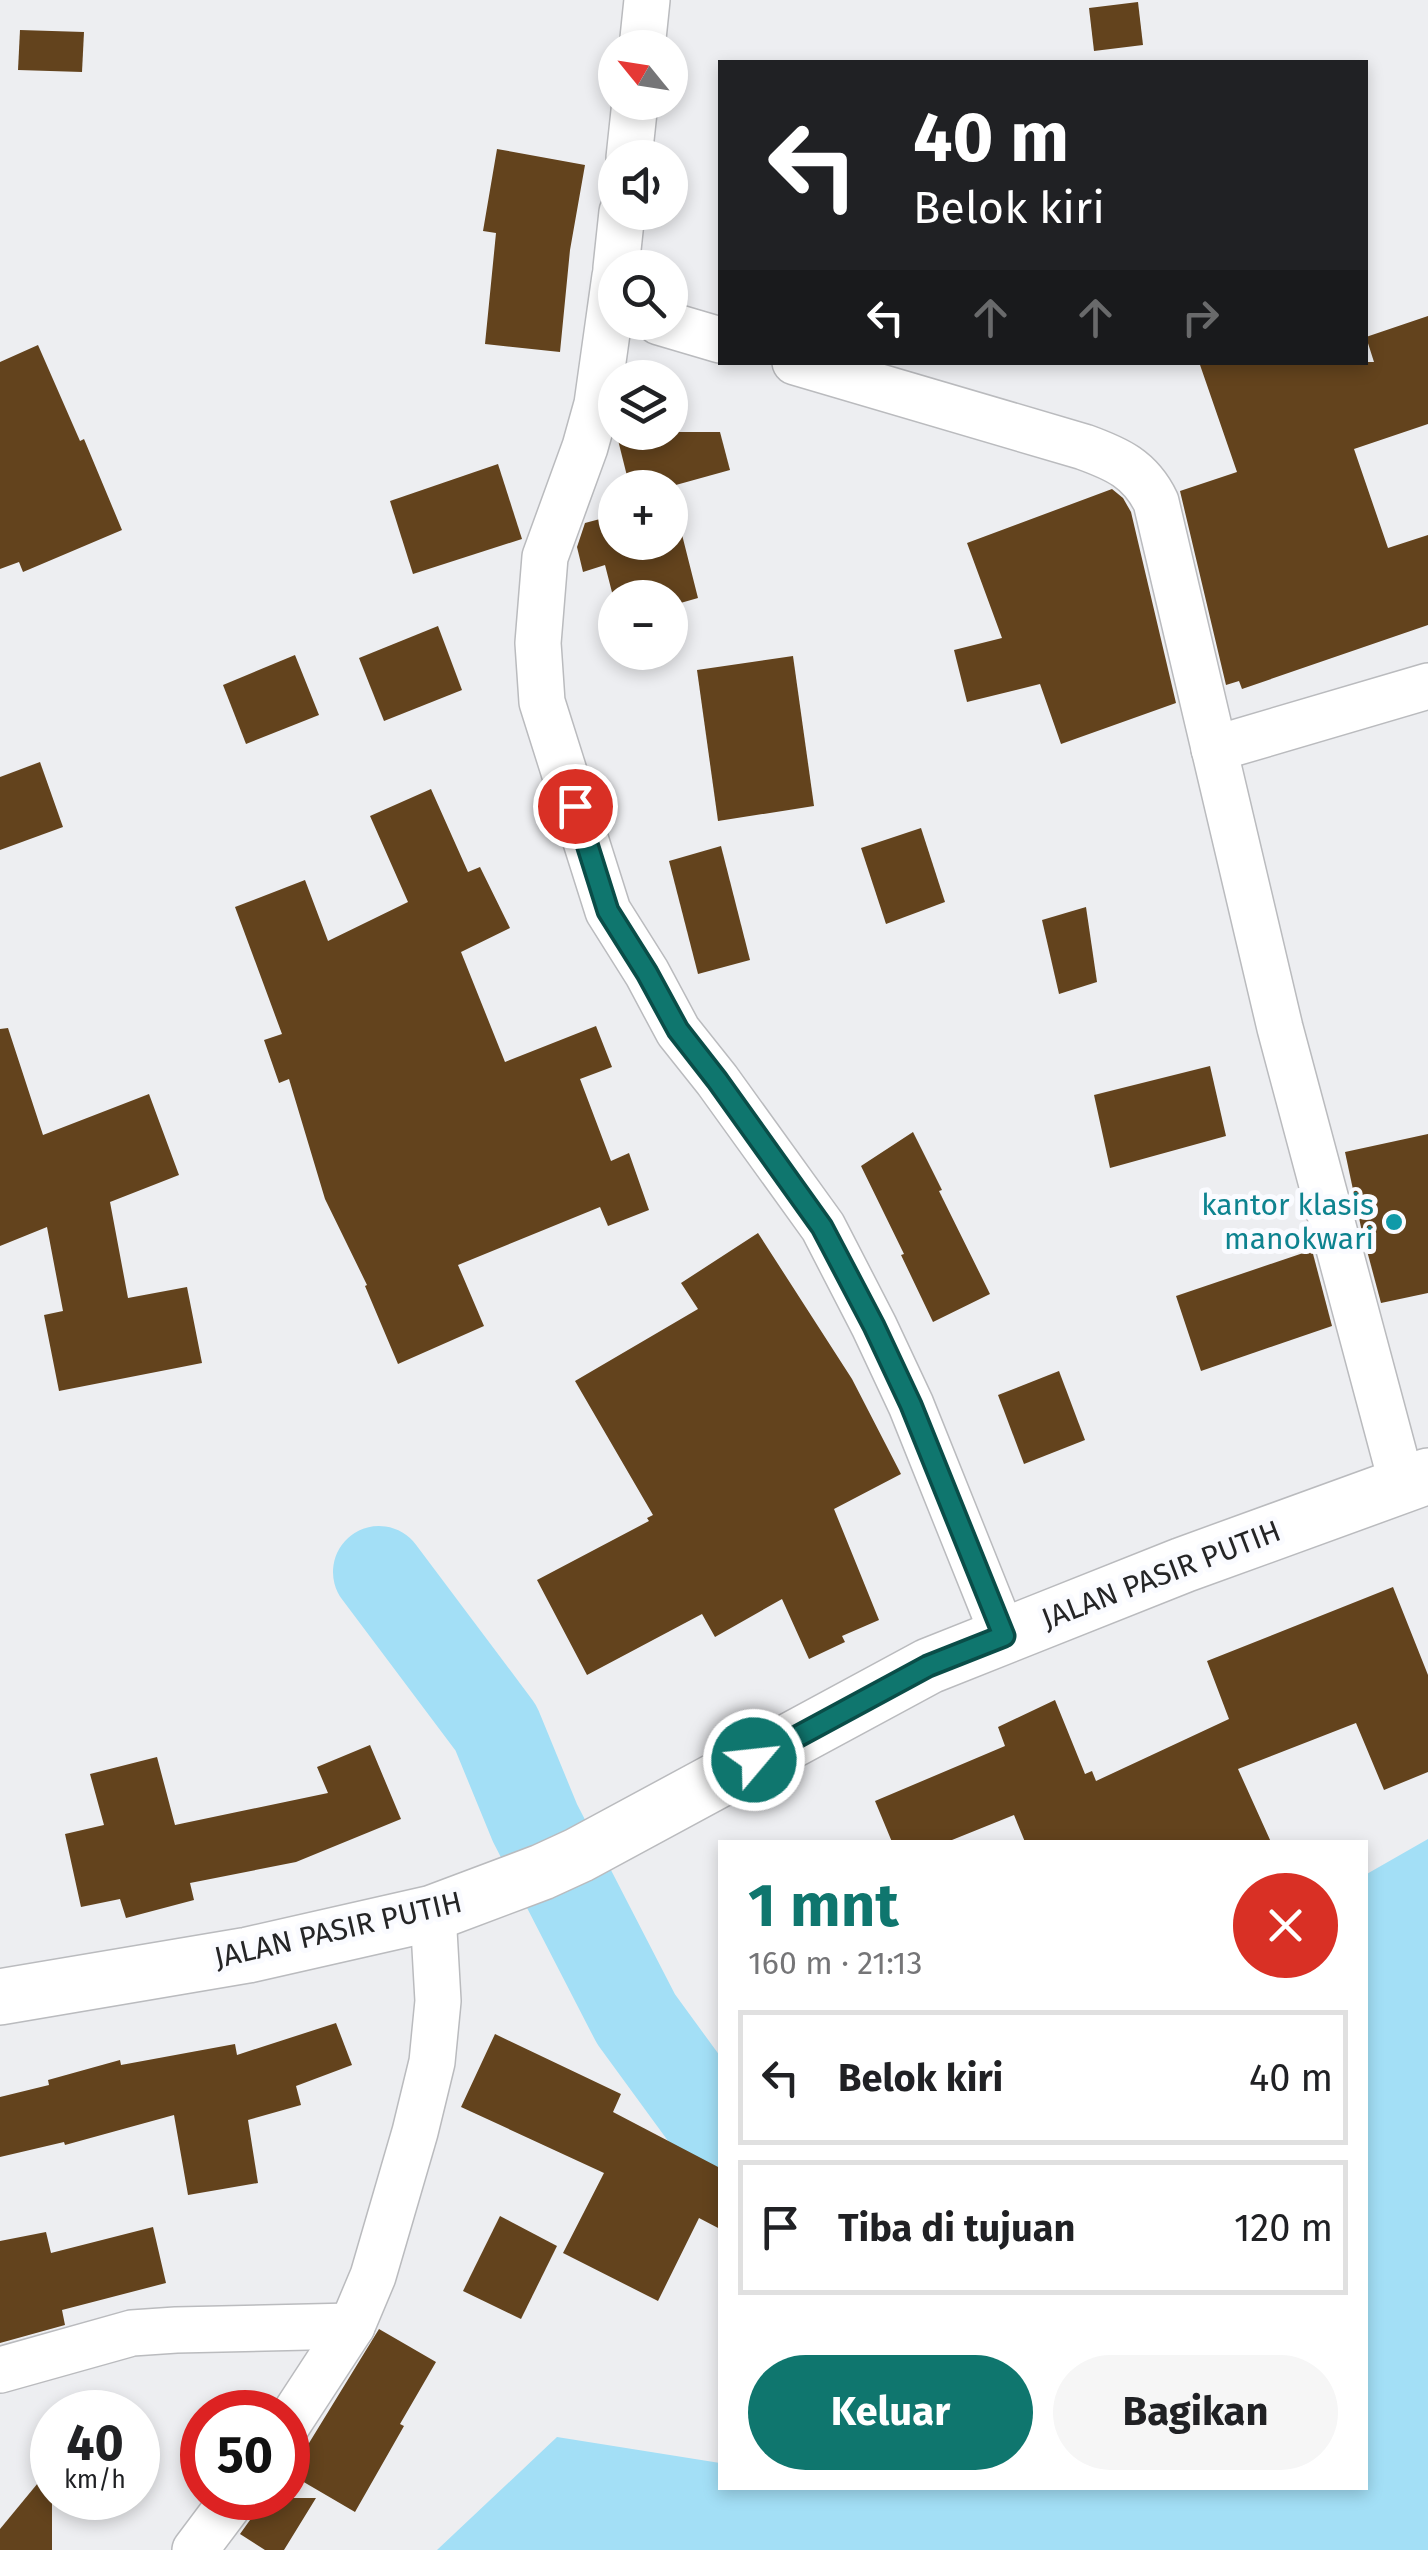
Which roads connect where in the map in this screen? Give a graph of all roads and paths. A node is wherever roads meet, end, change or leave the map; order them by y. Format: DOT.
graph roads {
  1 [pos="647,0"];
  2 [pos="644,30"];
  3 [pos="688,331"];
  4 [pos="718,339"];
  5 [pos="607,340"];
  6 [pos="805,365"];
  7 [pos="1428,686"];
  8 [pos="1214,750"];
  9 [pos="1415,1480"];
  10 [pos="1004,1636"];
  11 [pos="433,1913"];
  12 [pos="0,1997"];
  13 [pos="352,2326"];
  14 [pos="0,2370"];
  15 [pos="310,2390"];
  16 [pos="218,2520"];
  17 [pos="195,2550"];
  1 -- 2 [label="street"];
  3 -- 4 [label="street"];
  5 -- 10 [label="street"];
  6 -- 8 [label="street"];
  7 -- 8 [label="street"];
  8 -- 9 [label="street"];
  9 -- 10 [label="main road, JALAN PASIR PUTIH"];
  10 -- 11 [label="main road, JALAN PASIR PUTIH"];
  11 -- 12 [label="main road, JALAN PASIR PUTIH"];
  11 -- 13 [label="street"];
  13 -- 14 [label="street"];
  13 -- 15 [label="street"];
  16 -- 17 [label="street"];
}
